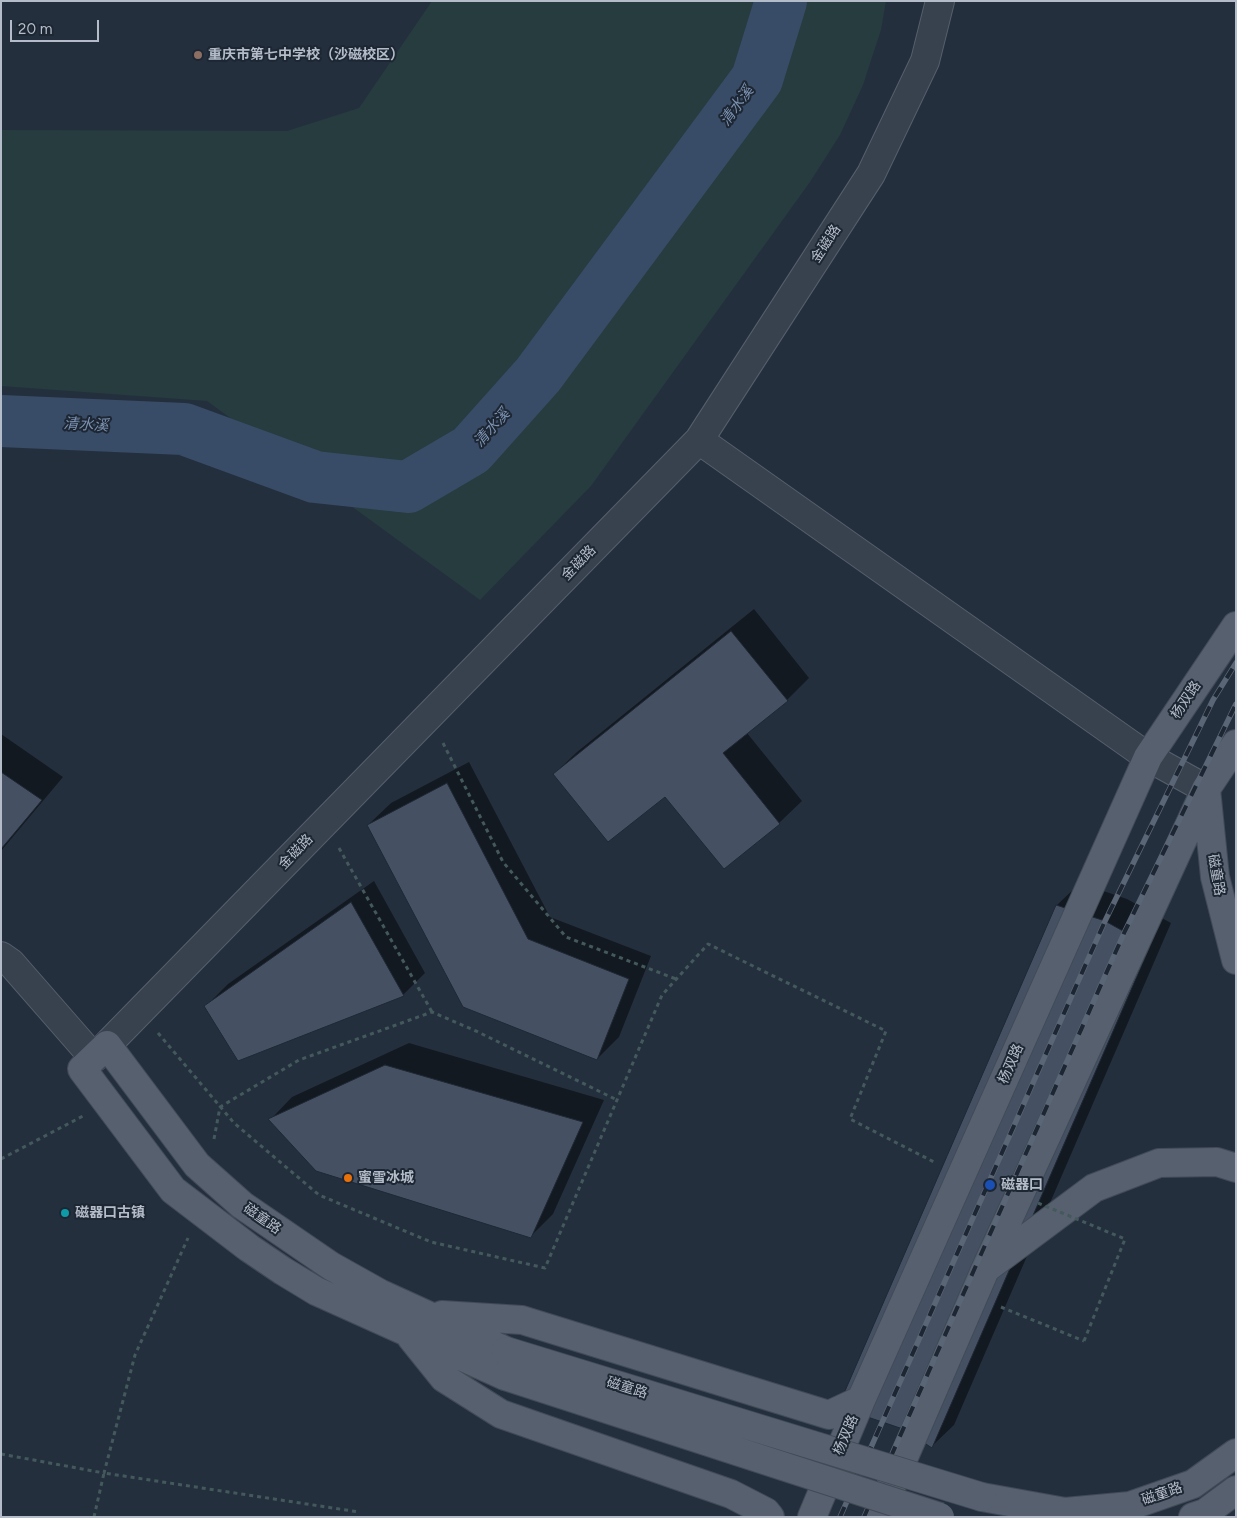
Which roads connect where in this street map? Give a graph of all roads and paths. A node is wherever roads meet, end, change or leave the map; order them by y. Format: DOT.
graph roads {
  1 [pos="940,1"];
  2 [pos="699,440"];
  3 [pos="1236,626"];
  4 [pos="429,716"];
  5 [pos="1236,744"];
  6 [pos="1148,757"];
  7 [pos="1206,789"];
  8 [pos="324,823"];
  9 [pos="1,956"];
  10 [pos="1236,960"];
  11 [pos="676,979"];
  12 [pos="139,1011"];
  13 [pos="432,1012"];
  14 [pos="94,1058"];
  15 [pos="617,1100"];
  16 [pos="108,1103"];
  17 [pos="220,1107"];
  18 [pos="213,1145"];
  19 [pos="1,1158"];
  20 [pos="943,1166"];
  21 [pos="1236,1168"];
  22 [pos="1038,1203"];
  23 [pos="200,1211"];
  24 [pos="985,1270"];
  25 [pos="974,1296"];
  26 [pos="416,1323"];
  27 [pos="506,1364"];
  28 [pos="861,1400"];
  29 [pos="1236,1452"];
  30 [pos="1,1454"];
  31 [pos="104,1472"];
  32 [pos="1236,1490"];
  33 [pos="360,1512"];
  34 [pos="94,1517"];
  35 [pos="770,1517"];
  36 [pos="812,1517"];
  37 [pos="878,1517"];
  38 [pos="940,1517"];
  39 [pos="1193,1517"];
  1 -- 2 [label="street, 金磁路"];
  2 -- 4 [label="street, 金磁路"];
  2 -- 6 [label="street"];
  3 -- 6 [label="main road, 杨双路"];
  4 -- 8 [label="street, 金磁路"];
  4 -- 11 [label="path"];
  5 -- 7 [label="main road"];
  6 -- 7 [label="street"];
  6 -- 28 [label="main road, 杨双路"];
  7 -- 10 [label="main road, 磁童路"];
  7 -- 24 [label="main road"];
  8 -- 12 [label="street, 金磁路"];
  8 -- 13 [label="path"];
  9 -- 14 [label="street, 磁童路"];
  11 -- 15 [label="path"];
  11 -- 20 [label="path"];
  12 -- 14 [label="street, 金磁路"];
  12 -- 17 [label="path"];
  13 -- 15 [label="path"];
  13 -- 17 [label="path"];
  14 -- 16 [label="main road, 磁童路"];
  14 -- 26 [label="main road, 磁童路"];
  15 -- 17 [label="path"];
  16 -- 19 [label="path"];
  16 -- 23 [label="main road, 磁童路"];
  17 -- 18 [label="path"];
  21 -- 24 [label="main road"];
  22 -- 25 [label="path, bridge"];
  23 -- 26 [label="main road, 磁童路"];
  23 -- 31 [label="path"];
  24 -- 25 [label="main road"];
  25 -- 37 [label="main road"];
  26 -- 27 [label="main road, 磁童路"];
  26 -- 28 [label="main road"];
  26 -- 35 [label="main road"];
  27 -- 29 [label="main road, 磁童路, bridge"];
  27 -- 38 [label="main road, 磁童路, bridge"];
  28 -- 36 [label="main road, 杨双路"];
  30 -- 31 [label="path"];
  31 -- 33 [label="path"];
  31 -- 34 [label="path"];
  32 -- 39 [label="main road"];
}
